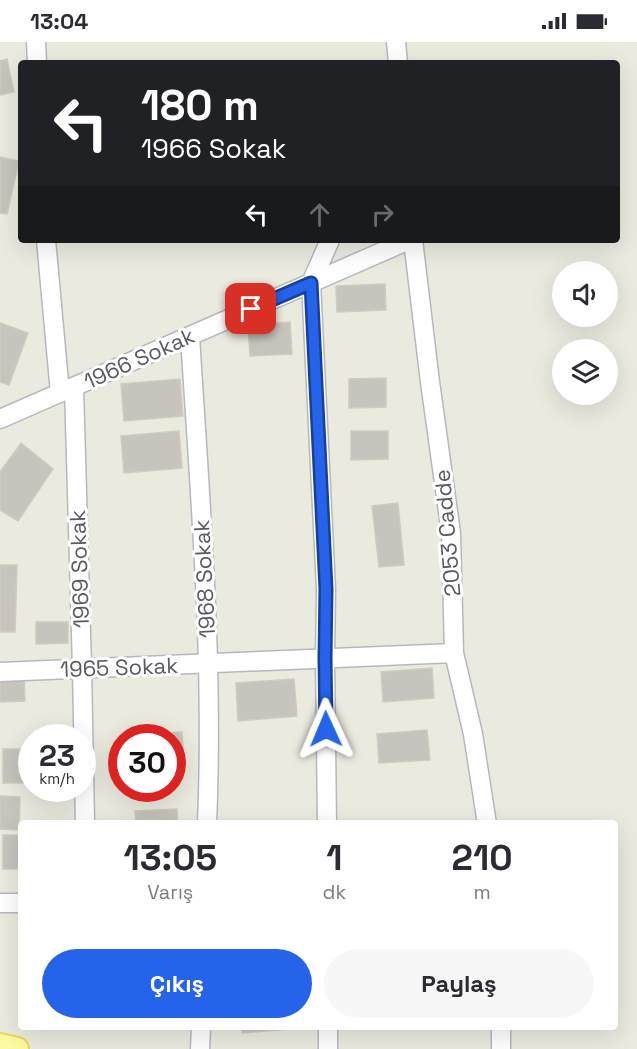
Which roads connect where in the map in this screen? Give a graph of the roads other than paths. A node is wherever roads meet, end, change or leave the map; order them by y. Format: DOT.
graph roads {
  1 [pos="36,42"];
  2 [pos="37,60"];
  3 [pos="46,243"];
  4 [pos="329,243"];
  5 [pos="404,243"];
  6 [pos="411,243"];
  7 [pos="311,283"];
  8 [pos="190,336"];
  9 [pos="67,390"];
  10 [pos="0,419"];
  11 [pos="454,653"];
  12 [pos="325,658"];
  13 [pos="209,663"];
  14 [pos="82,668"];
  15 [pos="0,672"];
  16 [pos="85,820"];
  17 [pos="207,820"];
  18 [pos="327,820"];
  19 [pos="486,820"];
  20 [pos="0,903"];
  21 [pos="18,903"];
  22 [pos="201,1030"];
  23 [pos="328,1030"];
  24 [pos="501,1030"];
  25 [pos="0,1044"];
  26 [pos="17,1049"];
  27 [pos="200,1049"];
  28 [pos="328,1049"];
  29 [pos="501,1049"];
  1 -- 2 [label="street"];
  3 -- 9 [label="street, 1969 Sokak"];
  4 -- 7 [label="street"];
  5 -- 7 [label="street, 1966 Sokak"];
  6 -- 11 [label="street, 2053 Cadde"];
  7 -- 8 [label="street, 1966 Sokak"];
  7 -- 12 [label="street"];
  8 -- 9 [label="street, 1966 Sokak"];
  8 -- 13 [label="street, 1968 Sokak"];
  9 -- 10 [label="street, 1966 Sokak"];
  9 -- 14 [label="street, 1969 Sokak"];
  11 -- 12 [label="street, 1965 Sokak"];
  11 -- 19 [label="street, 2053 Cadde"];
  12 -- 13 [label="street, 1965 Sokak"];
  12 -- 18 [label="street"];
  13 -- 14 [label="street, 1965 Sokak"];
  13 -- 17 [label="street, 1968 Sokak"];
  14 -- 15 [label="street, 1965 Sokak"];
  14 -- 16 [label="street, 1969 Sokak"];
  20 -- 21 [label="street"];
  22 -- 27 [label="street"];
  23 -- 28 [label="street"];
  24 -- 29 [label="street"];
  25 -- 26 [label="main road"];
}
